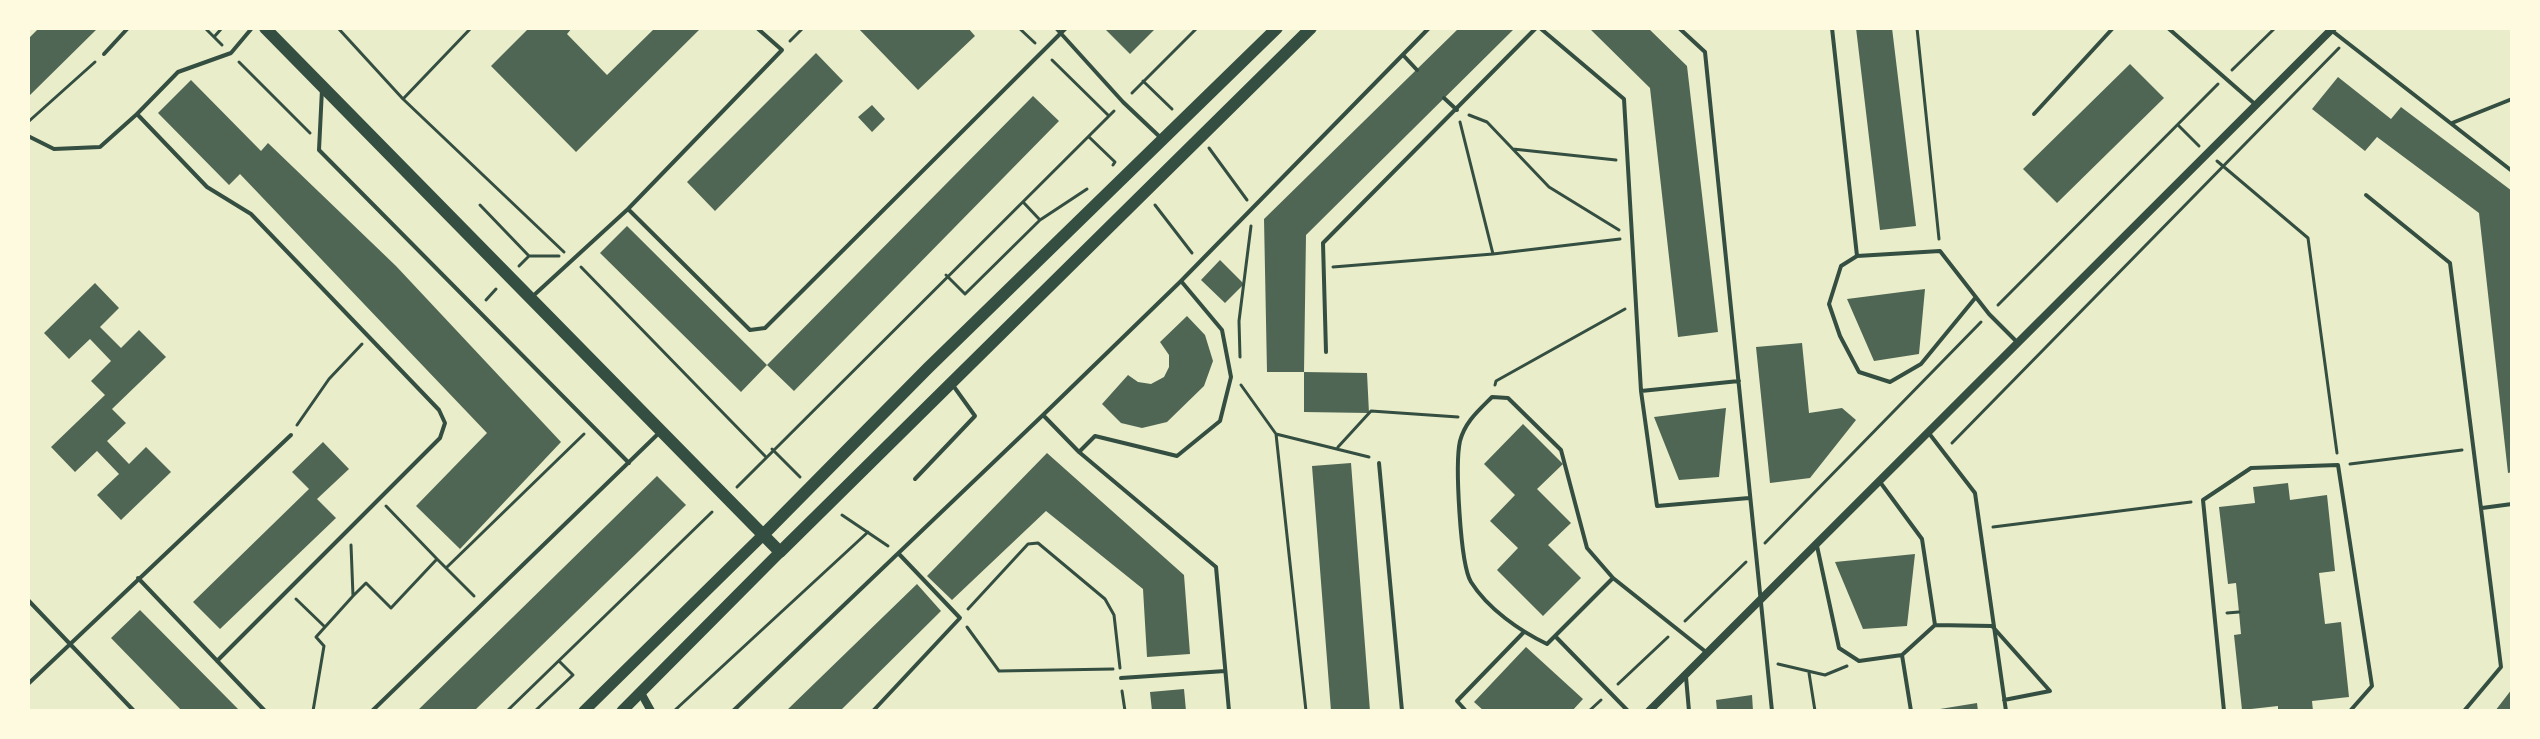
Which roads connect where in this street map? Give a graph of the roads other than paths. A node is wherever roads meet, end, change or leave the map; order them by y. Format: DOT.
graph roads {
  1 [pos="128,28"];
  2 [pos="252,28"];
  3 [pos="265,28"];
  4 [pos="757,28"];
  5 [pos="1056,28"];
  6 [pos="1066,28"];
  7 [pos="1277,28"];
  8 [pos="1311,28"];
  9 [pos="1429,28"];
  10 [pos="1538,28"];
  11 [pos="1679,28"];
  12 [pos="1832,28"];
  13 [pos="2113,28"];
  14 [pos="2168,28"];
  15 [pos="2332,29"];
  16 [pos="1060,34"];
  17 [pos="104,54"];
  18 [pos="1403,55"];
  19 [pos="1417,70"];
  20 [pos="323,87"];
  21 [pos="1444,98"];
  22 [pos="2512,99"];
  23 [pos="2256,105"];
  24 [pos="1458,110"];
  25 [pos="137,114"];
  26 [pos="2034,114"];
  27 [pos="2452,123"];
  28 [pos="28,136"];
  29 [pos="1163,140"];
  30 [pos="1182,157"];
  31 [pos="2512,171"];
  32 [pos="2366,195"];
  33 [pos="628,209"];
  34 [pos="1857,256"];
  35 [pos="1181,281"];
  36 [pos="1976,297"];
  37 [pos="531,298"];
  38 [pos="2018,343"];
  39 [pos="1326,352"];
  40 [pos="1739,381"];
  41 [pos="950,382"];
  42 [pos="1641,391"];
  43 [pos="1043,415"];
  44 [pos="661,431"];
  45 [pos="1928,432"];
  46 [pos="291,435"];
  47 [pos="1079,452"];
  48 [pos="629,463"];
  49 [pos="1379,463"];
  50 [pos="915,479"];
  51 [pos="1879,481"];
  52 [pos="1749,498"];
  53 [pos="2512,504"];
  54 [pos="2482,508"];
  55 [pos="763,535"];
  56 [pos="1816,544"];
  57 [pos="780,552"];
  58 [pos="899,554"];
  59 [pos="138,578"];
  60 [pos="1613,578"];
  61 [pos="28,600"];
  62 [pos="1760,601"];
  63 [pos="1935,625"];
  64 [pos="1992,626"];
  65 [pos="1523,633"];
  66 [pos="1555,636"];
  67 [pos="69,645"];
  68 [pos="1707,653"];
  69 [pos="1902,655"];
  70 [pos="217,661"];
  71 [pos="627,669"];
  72 [pos="1225,671"];
  73 [pos="1686,674"];
  74 [pos="1121,678"];
  75 [pos="28,684"];
  76 [pos="641,693"];
  77 [pos="2004,700"];
  78 [pos="134,711"];
  79 [pos="265,711"];
  80 [pos="372,711"];
  81 [pos="584,711"];
  82 [pos="622,711"];
  83 [pos="651,711"];
  84 [pos="733,711"];
  85 [pos="873,711"];
  86 [pos="1229,711"];
  87 [pos="1402,711"];
  88 [pos="1466,711"];
  89 [pos="1628,711"];
  90 [pos="1649,711"];
  91 [pos="1689,711"];
  92 [pos="1772,711"];
  93 [pos="1911,711"];
  94 [pos="2006,711"];
  95 [pos="2224,711"];
  96 [pos="2350,711"];
  97 [pos="2464,711"];
  1 -- 17 [label="lane"];
  2 -- 25 [label="lane"];
  3 -- 20 [label="main road"];
  4 -- 33 [label="lane"];
  5 -- 16 [label="lane"];
  6 -- 16 [label="lane"];
  7 -- 29 [label="main road"];
  8 -- 30 [label="main road"];
  9 -- 18 [label="lane"];
  10 -- 24 [label="lane"];
  10 -- 42 [label="lane"];
  11 -- 40 [label="lane"];
  12 -- 34 [label="lane"];
  13 -- 26 [label="lane"];
  14 -- 23 [label="lane"];
  15 -- 23 [label="street"];
  15 -- 27 [label="lane"];
  16 -- 29 [label="lane"];
  16 -- 33 [label="lane"];
  18 -- 19 [label="lane"];
  18 -- 35 [label="lane"];
  20 -- 37 [label="main road"];
  20 -- 48 [label="lane"];
  21 -- 24 [label="lane"];
  22 -- 27 [label="lane"];
  23 -- 38 [label="street"];
  24 -- 39 [label="lane"];
  25 -- 28 [label="lane"];
  25 -- 70 [label="lane"];
  27 -- 31 [label="lane"];
  29 -- 30 [label="main road"];
  29 -- 55 [label="main road"];
  30 -- 41 [label="main road"];
  32 -- 54 [label="lane"];
  33 -- 37 [label="lane"];
  34 -- 36 [label="lane"];
  34 -- 36 [label="lane"];
  35 -- 43 [label="lane"];
  35 -- 47 [label="lane"];
  36 -- 38 [label="lane"];
  37 -- 44 [label="main road"];
  38 -- 45 [label="street"];
  40 -- 42 [label="lane"];
  40 -- 52 [label="lane"];
  41 -- 50 [label="lane"];
  41 -- 57 [label="main road"];
  42 -- 52 [label="lane"];
  43 -- 47 [label="lane"];
  43 -- 58 [label="lane"];
  44 -- 48 [label="lane"];
  44 -- 55 [label="main road"];
  45 -- 51 [label="street"];
  45 -- 64 [label="lane"];
  46 -- 59 [label="lane"];
  47 -- 72 [label="lane"];
  48 -- 80 [label="lane"];
  49 -- 87 [label="lane"];
  51 -- 56 [label="street"];
  51 -- 63 [label="lane"];
  52 -- 62 [label="lane"];
  53 -- 54 [label="lane"];
  54 -- 97 [label="lane"];
  55 -- 57 [label="main road"];
  55 -- 71 [label="street"];
  56 -- 62 [label="street"];
  56 -- 69 [label="lane"];
  57 -- 76 [label="street"];
  58 -- 84 [label="lane"];
  58 -- 85 [label="lane"];
  59 -- 67 [label="lane"];
  59 -- 70 [label="lane"];
  60 -- 65 [label="lane"];
  60 -- 66 [label="lane"];
  60 -- 68 [label="lane"];
  61 -- 67 [label="lane"];
  62 -- 68 [label="street"];
  62 -- 92 [label="lane"];
  63 -- 64 [label="lane"];
  63 -- 69 [label="lane"];
  64 -- 77 [label="lane"];
  64 -- 77 [label="lane"];
  65 -- 66 [label="lane"];
  65 -- 88 [label="lane"];
  66 -- 89 [label="lane"];
  67 -- 75 [label="lane"];
  67 -- 78 [label="lane"];
  68 -- 73 [label="street"];
  69 -- 93 [label="lane"];
  70 -- 79 [label="lane"];
  71 -- 76 [label="street"];
  71 -- 81 [label="street"];
  72 -- 74 [label="lane"];
  72 -- 86 [label="lane"];
  73 -- 90 [label="street"];
  73 -- 91 [label="lane"];
  76 -- 82 [label="street"];
  76 -- 83 [label="street"];
  77 -- 94 [label="lane"];
  95 -- 96 [label="lane"];
}
